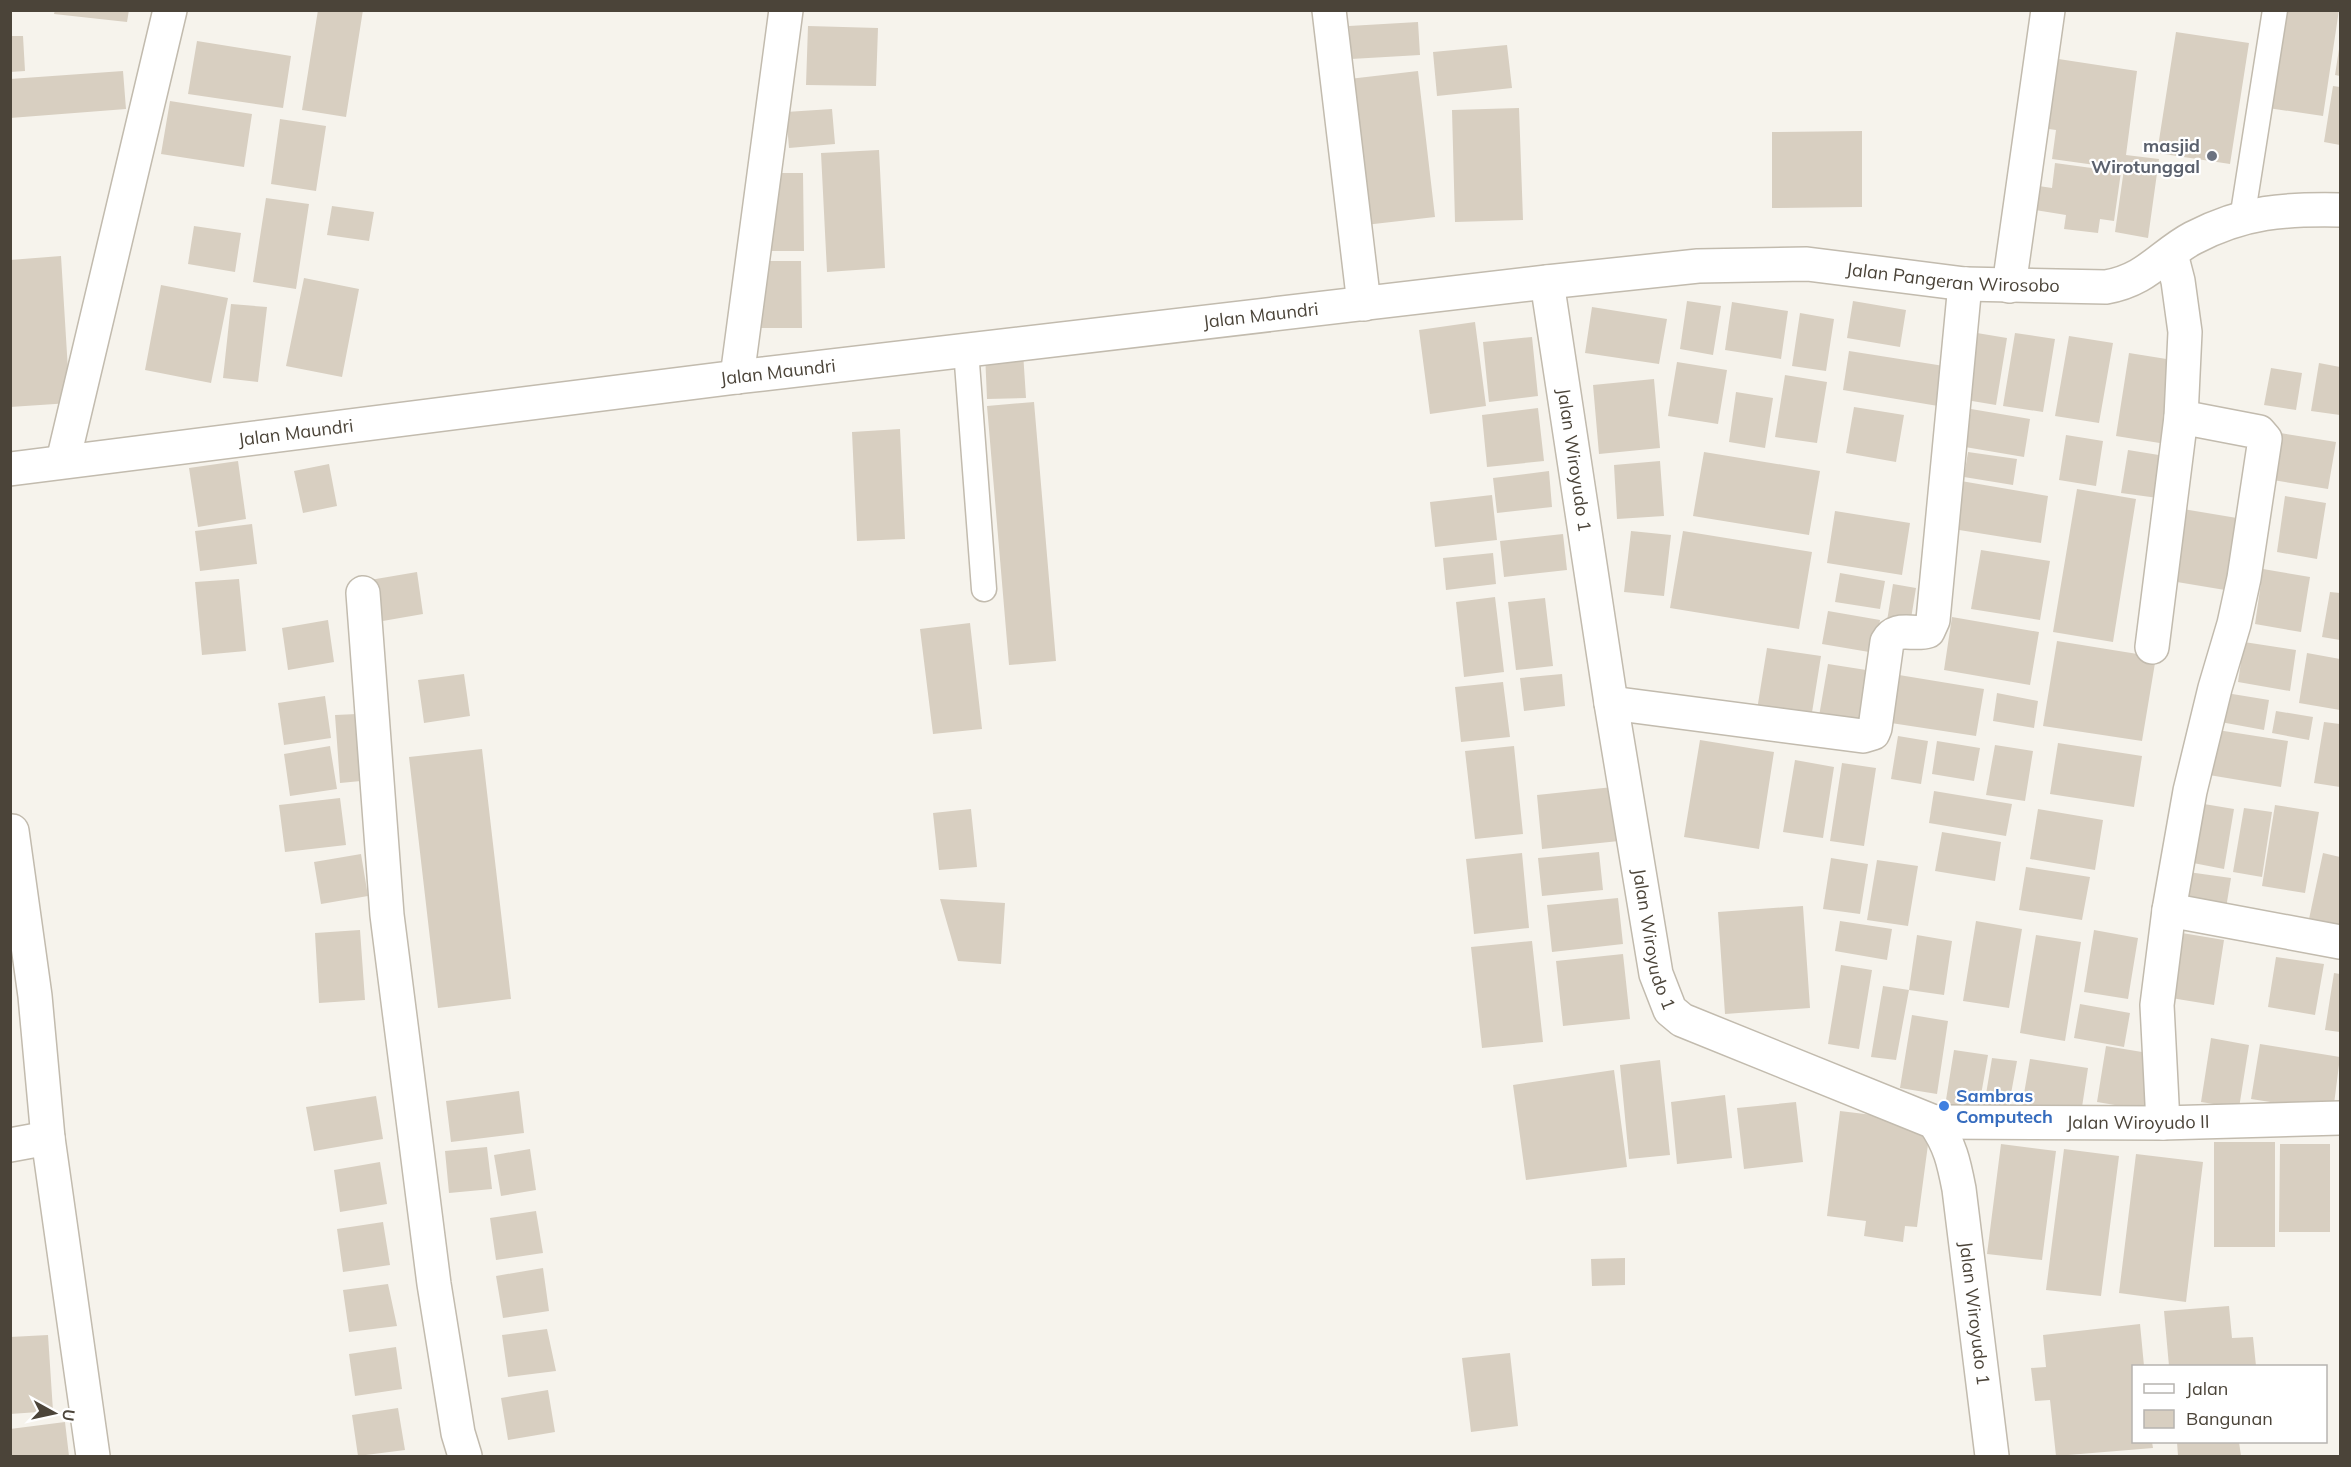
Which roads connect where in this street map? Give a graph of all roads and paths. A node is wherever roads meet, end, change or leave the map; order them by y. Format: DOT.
graph roads {
  1 [pos="170,10"];
  2 [pos="786,10"];
  3 [pos="1329,10"];
  4 [pos="2048,10"];
  5 [pos="2275,10"];
  6 [pos="2340,210"];
  7 [pos="2242,219"];
  8 [pos="2171,254"];
  9 [pos="1547,282"];
  10 [pos="1965,284"];
  11 [pos="2010,286"];
  12 [pos="1364,304"];
  13 [pos="966,350"];
  14 [pos="737,377"];
  15 [pos="2181,417"];
  16 [pos="63,461"];
  17 [pos="10,469"];
  18 [pos="984,589"];
  19 [pos="363,593"];
  20 [pos="2152,647"];
  21 [pos="1611,703"];
  22 [pos="12,831"];
  23 [pos="2169,910"];
  24 [pos="2340,942"];
  25 [pos="2340,1118"];
  26 [pos="1934,1122"];
  27 [pos="2163,1123"];
  28 [pos="48,1138"];
  29 [pos="10,1145"];
  30 [pos="93,1456"];
  31 [pos="465,1456"];
  32 [pos="1992,1456"];
  1 -- 16 [label="street"];
  2 -- 14 [label="street"];
  3 -- 12 [label="street"];
  4 -- 11 [label="street"];
  5 -- 7 [label="lane"];
  6 -- 7 [label="street, Jalan Pangeran Wirosobo"];
  7 -- 8 [label="street, Jalan Pangeran Wirosobo"];
  8 -- 11 [label="street, Jalan Pangeran Wirosobo"];
  8 -- 15 [label="street"];
  9 -- 10 [label="street, Jalan Pangeran Wirosobo"];
  9 -- 12 [label="street, Jalan Maundri"];
  9 -- 21 [label="street, Jalan Wiroyudo 1"];
  10 -- 11 [label="street, Jalan Pangeran Wirosobo"];
  10 -- 21 [label="street"];
  12 -- 13 [label="street, Jalan Maundri"];
  13 -- 14 [label="street, Jalan Maundri"];
  13 -- 18 [label="lane"];
  14 -- 16 [label="street, Jalan Maundri"];
  15 -- 20 [label="street"];
  15 -- 23 [label="street"];
  16 -- 17 [label="street, Jalan Maundri"];
  19 -- 31 [label="street"];
  21 -- 26 [label="street, Jalan Wiroyudo 1"];
  22 -- 28 [label="street"];
  23 -- 24 [label="street"];
  23 -- 27 [label="street"];
  25 -- 27 [label="street, Jalan Wiroyudo II"];
  26 -- 27 [label="street, Jalan Wiroyudo II"];
  26 -- 32 [label="street, Jalan Wiroyudo 1"];
  28 -- 29 [label="street"];
  28 -- 30 [label="street"];
}
